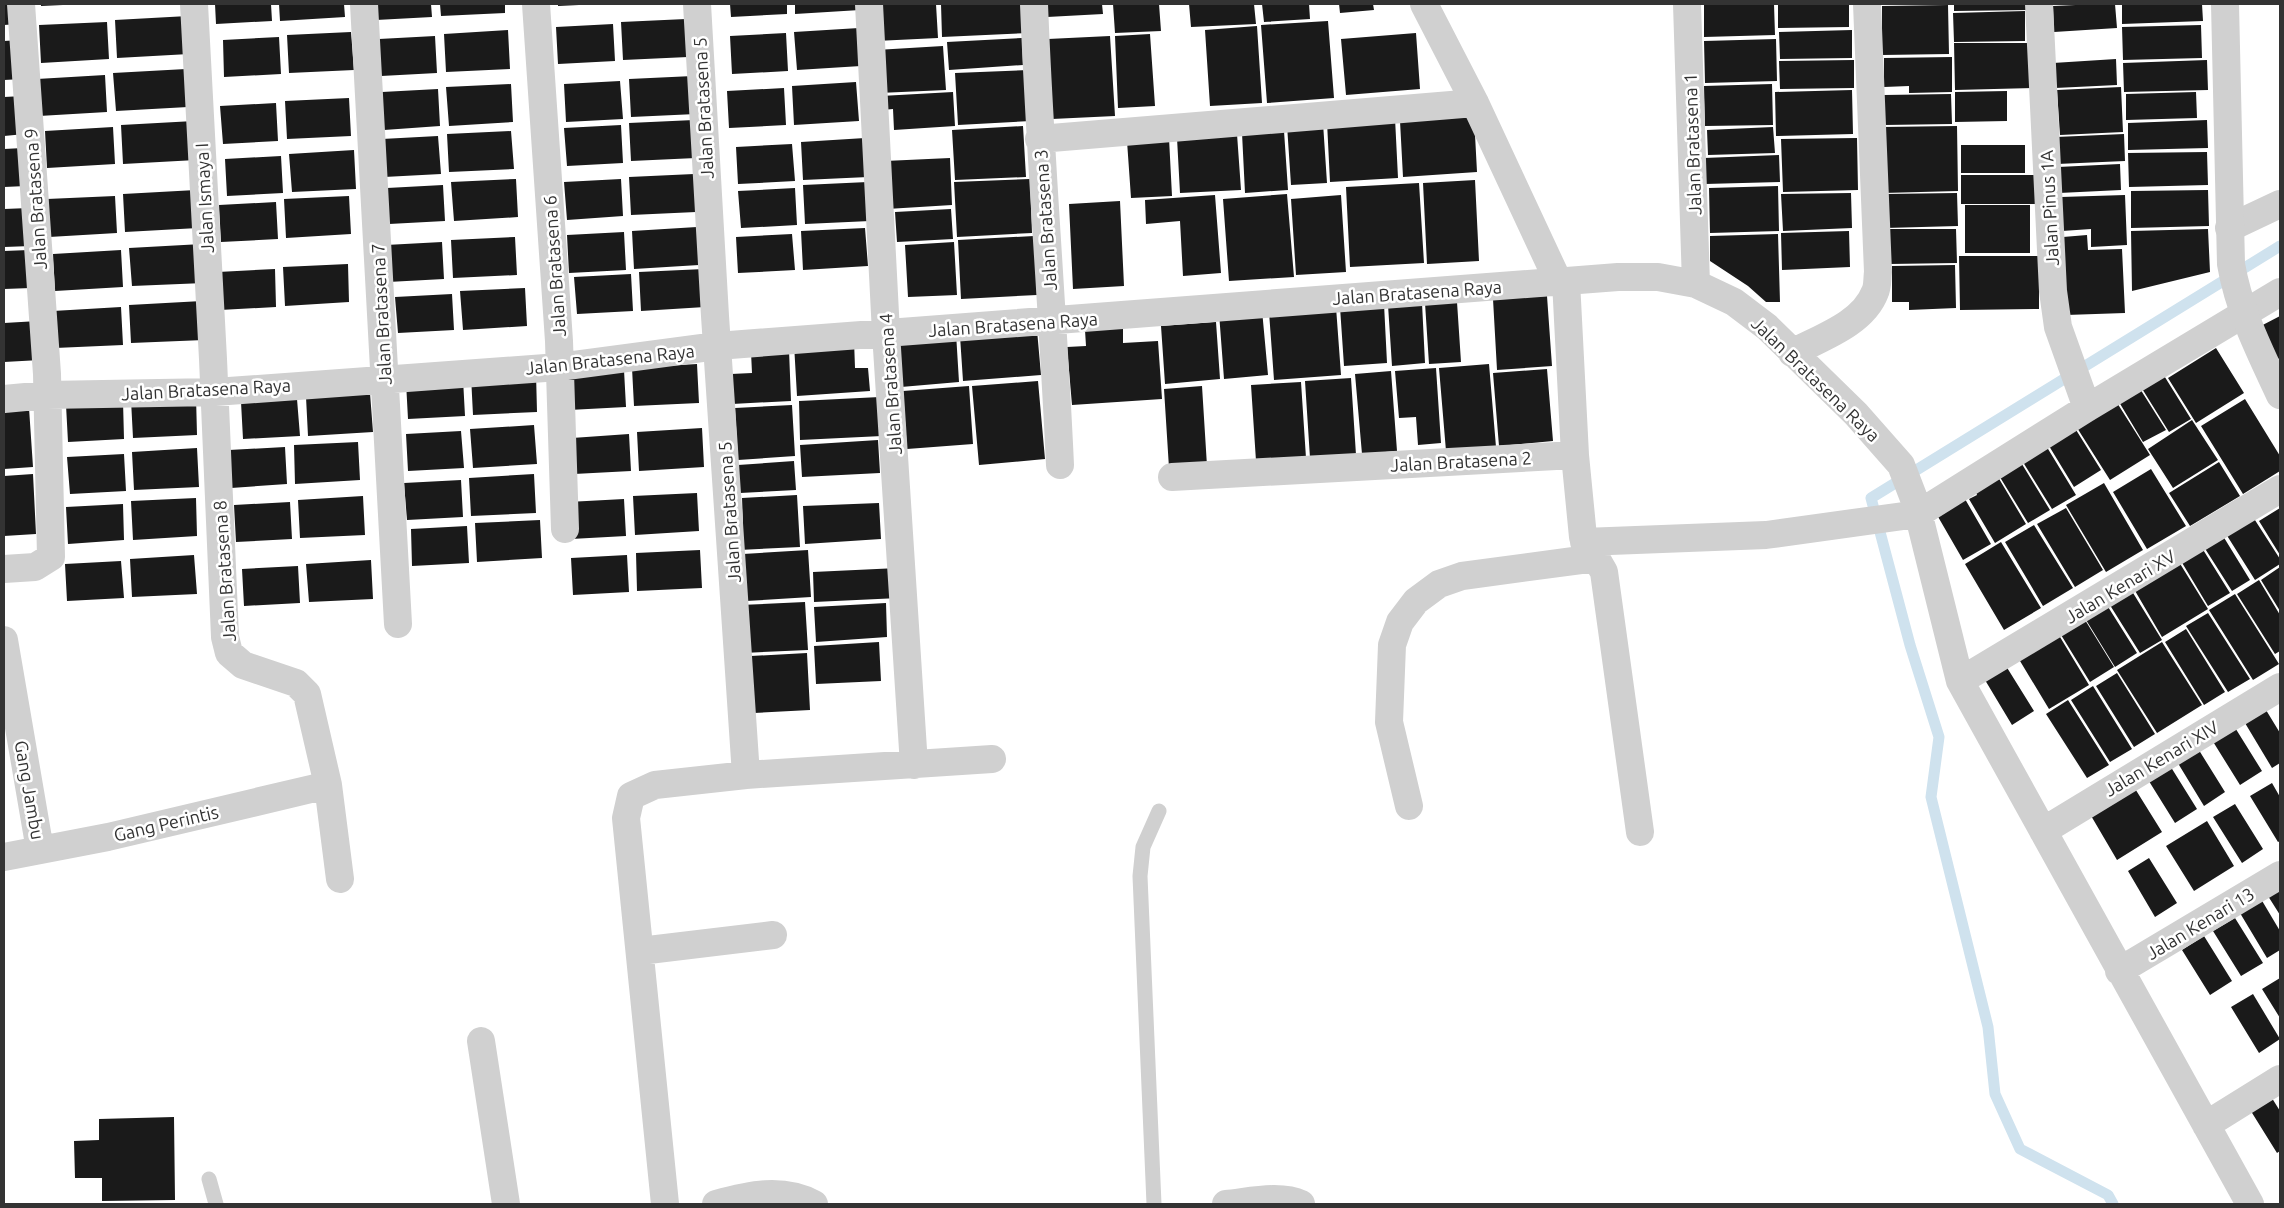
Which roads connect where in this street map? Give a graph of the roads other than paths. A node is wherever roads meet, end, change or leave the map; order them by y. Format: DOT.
graph roads {
  1 [pos="22,4"];
  2 [pos="194,4"];
  3 [pos="364,4"];
  4 [pos="536,4"];
  5 [pos="697,4"];
  6 [pos="868,4"];
  7 [pos="1034,4"];
  8 [pos="1424,4"];
  9 [pos="1687,4"];
  10 [pos="1867,4"];
  11 [pos="2039,4"];
  12 [pos="2225,4"];
  13 [pos="1475,103"];
  14 [pos="1039,139"];
  15 [pos="2280,204"];
  16 [pos="2229,228"];
  17 [pos="1562,281"];
  18 [pos="1696,284"];
  19 [pos="2280,292"];
  20 [pos="2241,308"];
  21 [pos="1053,321"];
  22 [pos="886,334"];
  23 [pos="717,346"];
  24 [pos="1792,353"];
  25 [pos="559,366"];
  26 [pos="384,378"];
  27 [pos="214,392"];
  28 [pos="47,395"];
  29 [pos="2280,395"];
  30 [pos="4,399"];
  31 [pos="2085,403"];
  32 [pos="1576,455"];
  33 [pos="1060,465"];
  34 [pos="1172,477"];
  35 [pos="2280,489"];
  36 [pos="1918,514"];
  37 [pos="565,529"];
  38 [pos="1590,550"];
  39 [pos="4,570"];
  40 [pos="398,624"];
  41 [pos="4,640"];
  42 [pos="1960,681"];
  43 [pos="2280,687"];
  44 [pos="992,759"];
  45 [pos="914,765"];
  46 [pos="746,775"];
  47 [pos="328,786"];
  48 [pos="1409,806"];
  49 [pos="1159,811"];
  50 [pos="2043,831"];
  51 [pos="1640,832"];
  52 [pos="40,850"];
  53 [pos="4,857"];
  54 [pos="2280,875"];
  55 [pos="340,879"];
  56 [pos="773,935"];
  57 [pos="640,952"];
  58 [pos="2119,971"];
  59 [pos="481,1041"];
  60 [pos="2280,1080"];
  61 [pos="2206,1125"];
  62 [pos="209,1179"];
  63 [pos="216,1204"];
  64 [pos="506,1204"];
  65 [pos="665,1204"];
  66 [pos="716,1204"];
  67 [pos="814,1204"];
  68 [pos="1154,1204"];
  69 [pos="1226,1204"];
  70 [pos="1301,1204"];
  71 [pos="2250,1204"];
  1 -- 28 [label="street, Jalan Bratasena 9"];
  2 -- 27 [label="street, Jalan Ismaya I"];
  3 -- 26 [label="street, Jalan Bratasena 7"];
  4 -- 25 [label="street, Jalan Bratasena 6"];
  5 -- 23 [label="street, Jalan Bratasena 5"];
  6 -- 22 [label="street, Jalan Bratasena 4"];
  7 -- 14 [label="street, Jalan Bratasena 3"];
  8 -- 13 [label="street"];
  9 -- 18 [label="street, Jalan Bratasena 1"];
  10 -- 24 [label="street"];
  11 -- 31 [label="street, Jalan Pinus 1A"];
  12 -- 16 [label="street"];
  13 -- 14 [label="street"];
  13 -- 17 [label="street"];
  14 -- 21 [label="street, Jalan Bratasena 3"];
  15 -- 16 [label="street"];
  16 -- 20 [label="street"];
  17 -- 18 [label="street, Jalan Bratasena Raya"];
  17 -- 21 [label="street, Jalan Bratasena Raya"];
  17 -- 32 [label="street"];
  18 -- 24 [label="street, Jalan Bratasena Raya"];
  19 -- 20 [label="street"];
  20 -- 29 [label="street"];
  20 -- 31 [label="street"];
  21 -- 22 [label="street, Jalan Bratasena Raya"];
  21 -- 33 [label="street, Jalan Bratasena 3"];
  22 -- 23 [label="street, Jalan Bratasena Raya"];
  22 -- 45 [label="street, Jalan Bratasena 4"];
  23 -- 25 [label="street, Jalan Bratasena Raya"];
  23 -- 46 [label="street, Jalan Bratasena 5"];
  24 -- 36 [label="street, Jalan Bratasena Raya"];
  25 -- 26 [label="street, Jalan Bratasena Raya"];
  25 -- 37 [label="street, Jalan Bratasena 6"];
  26 -- 27 [label="street, Jalan Bratasena Raya"];
  26 -- 40 [label="street, Jalan Bratasena 7"];
  27 -- 28 [label="street, Jalan Bratasena Raya"];
  27 -- 47 [label="street, Jalan Bratasena 8"];
  28 -- 30 [label="street, Jalan Bratasena Raya"];
  28 -- 39 [label="street, Jalan Bratasena 9"];
  31 -- 36 [label="street"];
  32 -- 34 [label="street, Jalan Bratasena 2"];
  32 -- 38 [label="street"];
  35 -- 42 [label="street, Jalan Kenari XV"];
  36 -- 38 [label="street"];
  36 -- 42 [label="street, Jalan Bratasena Raya"];
  38 -- 48 [label="street"];
  38 -- 51 [label="street"];
  41 -- 52 [label="street, Gang Jambu"];
  42 -- 50 [label="street, Jalan Bratasena Raya"];
  43 -- 50 [label="street, Jalan Kenari XIV"];
  44 -- 45 [label="street"];
  45 -- 46 [label="street"];
  46 -- 57 [label="street"];
  47 -- 52 [label="street, Gang Perintis"];
  47 -- 55 [label="street, Jalan Bratasena 8"];
  49 -- 68 [label="lane"];
  50 -- 58 [label="street, Jalan Bratasena Raya"];
  52 -- 53 [label="street, Gang Perintis"];
  54 -- 58 [label="street, Jalan Kenari 13"];
  56 -- 57 [label="street"];
  57 -- 65 [label="street"];
  58 -- 61 [label="street, Jalan Bratasena Raya"];
  59 -- 64 [label="street"];
  60 -- 61 [label="street"];
  61 -- 71 [label="street, Jalan Bratasena Raya"];
  62 -- 63 [label="lane"];
  66 -- 67 [label="street"];
  69 -- 70 [label="street"];
}
